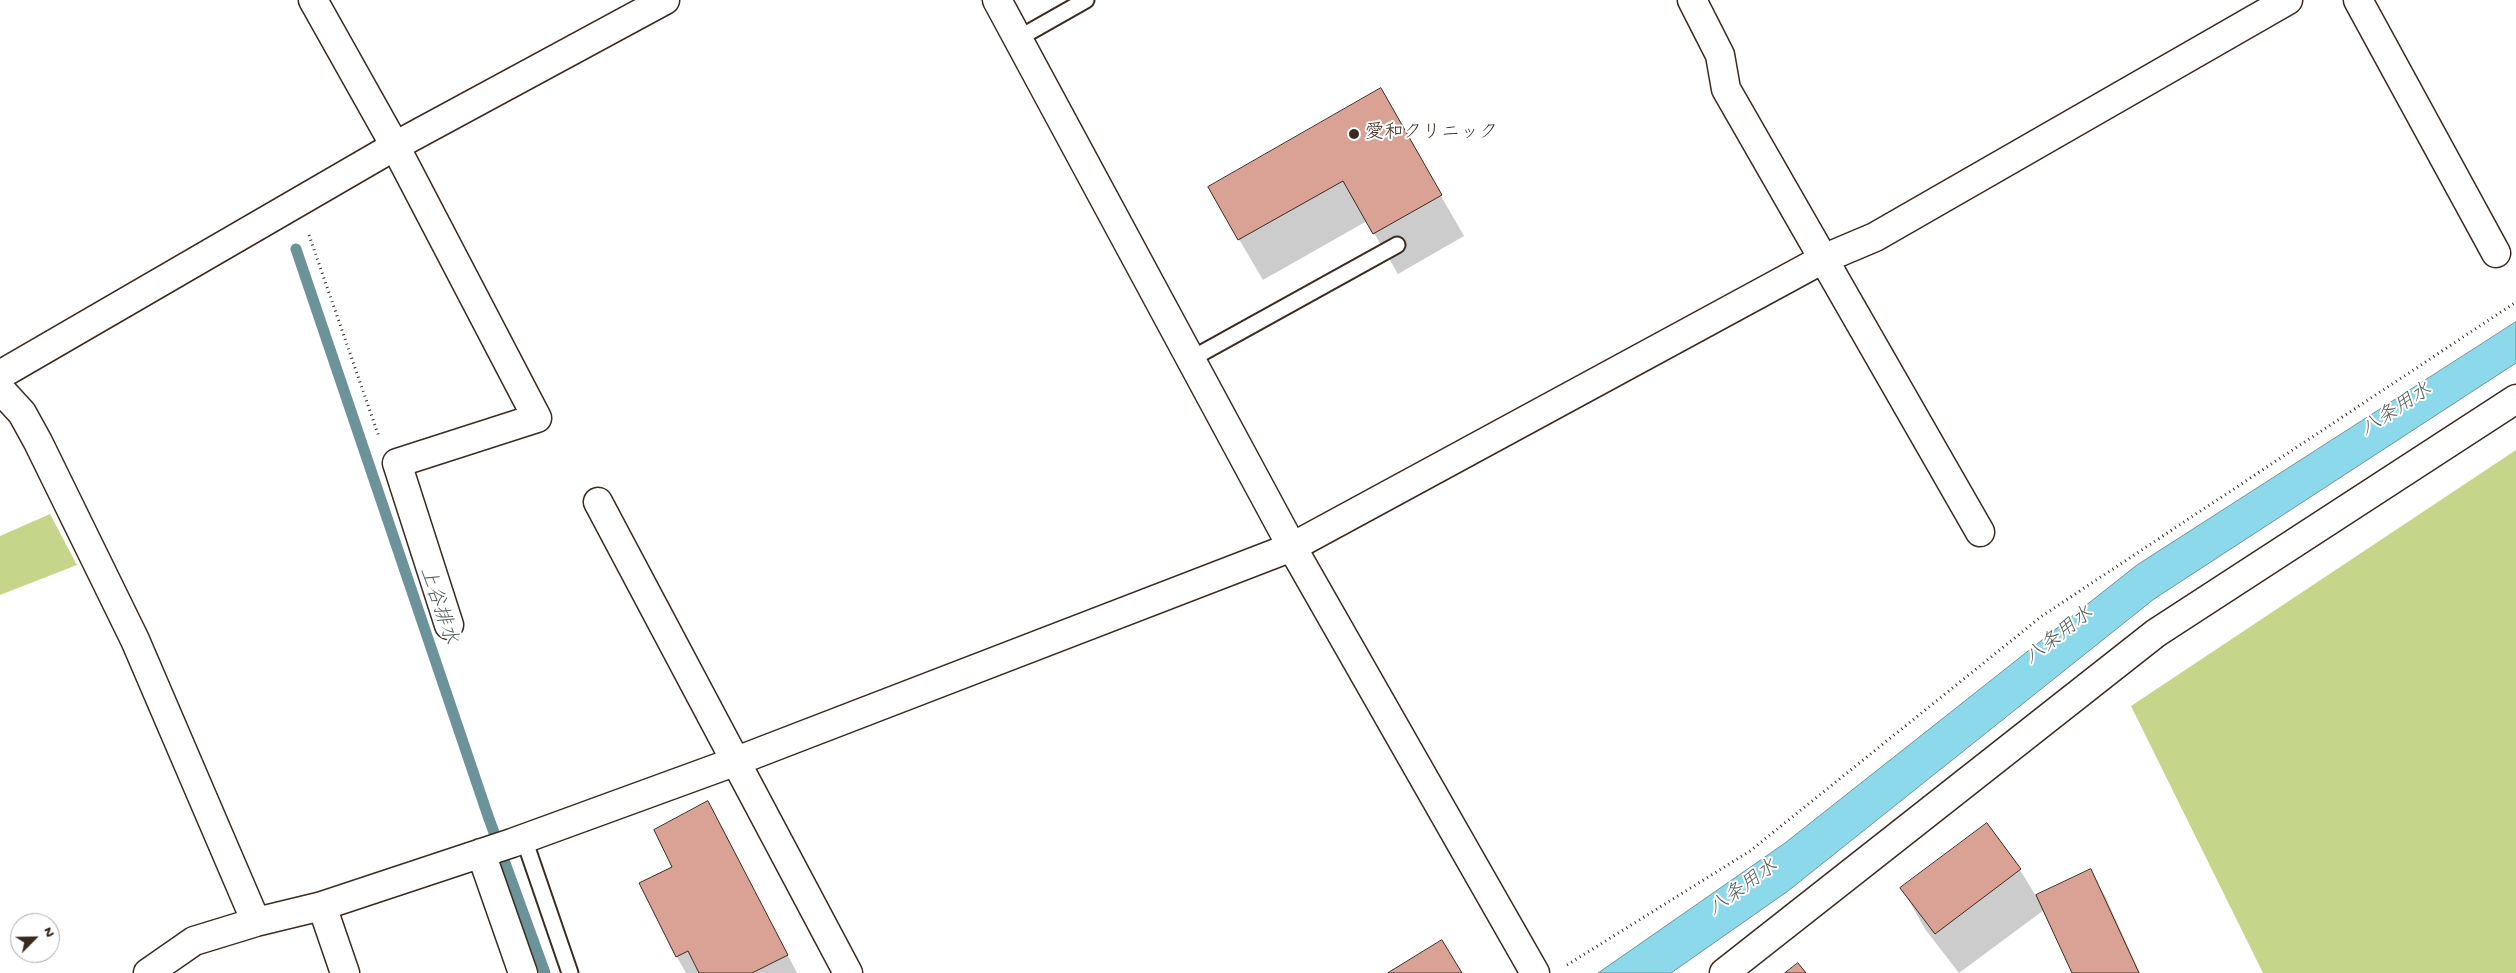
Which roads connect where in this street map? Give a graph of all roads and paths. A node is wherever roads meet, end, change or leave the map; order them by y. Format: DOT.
graph roads {
  1 [pos="313,0"];
  2 [pos="665,0"];
  3 [pos="997,0"];
  4 [pos="1086,0"];
  5 [pos="1692,0"];
  6 [pos="2288,0"];
  7 [pos="2358,0"];
  8 [pos="1018,38"];
  9 [pos="395,146"];
  10 [pos="297,202"];
  11 [pos="1397,245"];
  12 [pos="2496,253"];
  13 [pos="1823,259"];
  14 [pos="2516,302"];
  15 [pos="1191,359"];
  16 [pos="0,375"];
  17 [pos="0,388"];
  18 [pos="2516,399"];
  19 [pos="396,463"];
  20 [pos="598,502"];
  21 [pos="1980,532"];
  22 [pos="1292,547"];
  23 [pos="449,625"];
  24 [pos="734,762"];
  25 [pos="502,846"];
  26 [pos="322,906"];
  27 [pos="256,922"];
  28 [pos="1562,968"];
  29 [pos="148,973"];
  30 [pos="345,973"];
  31 [pos="523,973"];
  32 [pos="570,973"];
  33 [pos="848,973"];
  34 [pos="1534,973"];
  35 [pos="1724,973"];
  1 -- 9 [label="street"];
  2 -- 9 [label="street"];
  3 -- 8 [label="street"];
  4 -- 8 [label="lane"];
  5 -- 13 [label="street"];
  6 -- 13 [label="street"];
  7 -- 12 [label="street"];
  8 -- 15 [label="street"];
  9 -- 10 [label="street"];
  9 -- 19 [label="street"];
  10 -- 16 [label="street"];
  10 -- 19 [label="path"];
  11 -- 15 [label="lane"];
  13 -- 21 [label="street"];
  13 -- 22 [label="street"];
  14 -- 28 [label="path"];
  15 -- 22 [label="street"];
  17 -- 27 [label="street"];
  18 -- 35 [label="street"];
  19 -- 23 [label="street"];
  20 -- 24 [label="street"];
  22 -- 24 [label="street"];
  22 -- 34 [label="street"];
  24 -- 25 [label="street"];
  24 -- 33 [label="street"];
  25 -- 26 [label="street"];
  25 -- 31 [label="street"];
  25 -- 32 [label="lane"];
  26 -- 27 [label="street"];
  26 -- 30 [label="street"];
  27 -- 29 [label="street"];
}
